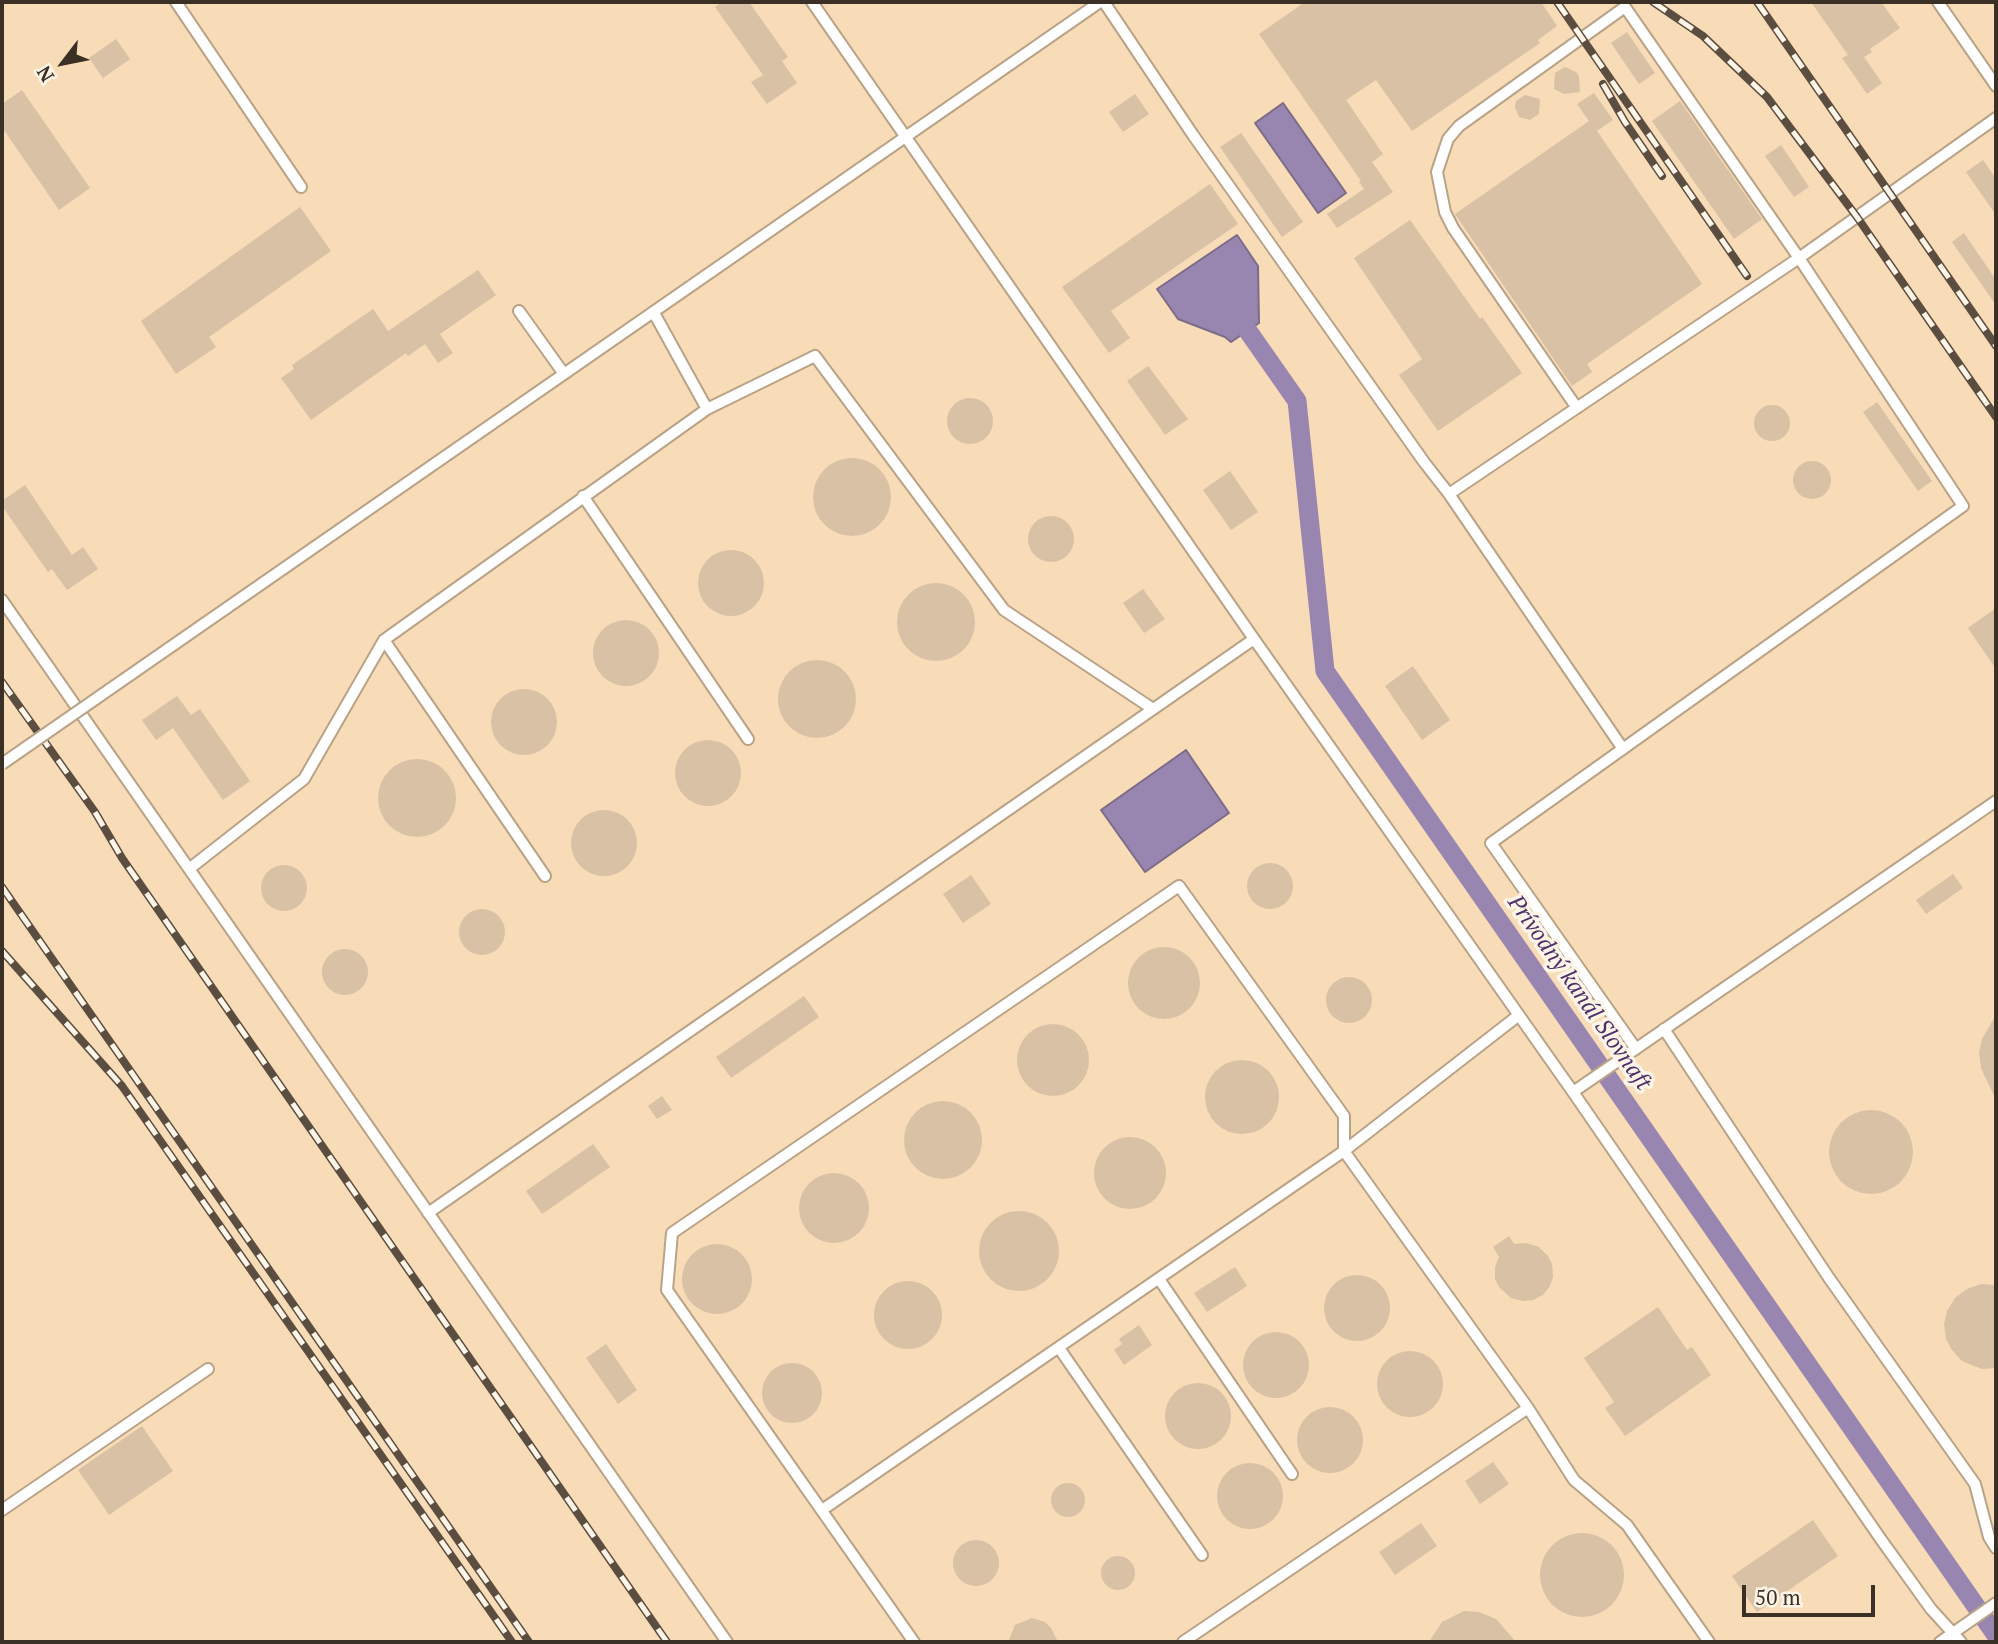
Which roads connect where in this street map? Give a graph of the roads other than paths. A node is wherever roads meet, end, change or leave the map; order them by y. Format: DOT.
graph roads {
  1 [pos="176,2"];
  2 [pos="811,2"];
  3 [pos="1102,2"];
  4 [pos="1938,2"];
  5 [pos="1996,86"];
  6 [pos="1996,118"];
  7 [pos="905,138"];
  8 [pos="301,187"];
  9 [pos="1799,258"];
  10 [pos="519,311"];
  11 [pos="654,313"];
  12 [pos="564,374"];
  13 [pos="1577,408"];
  14 [pos="707,409"];
  15 [pos="1449,494"];
  16 [pos="583,496"];
  17 [pos="2,600"];
  18 [pos="1254,639"];
  19 [pos="384,640"];
  20 [pos="1153,709"];
  21 [pos="748,739"];
  22 [pos="1623,748"];
  23 [pos="2,764"];
  24 [pos="1996,801"];
  25 [pos="189,869"];
  26 [pos="545,876"];
  27 [pos="1519,1015"];
  28 [pos="1664,1029"];
  29 [pos="1636,1049"];
  30 [pos="1573,1092"];
  31 [pos="1344,1151"];
  32 [pos="428,1213"];
  33 [pos="1159,1279"];
  34 [pos="1059,1348"];
  35 [pos="208,1368"];
  36 [pos="1528,1408"];
  37 [pos="1292,1474"];
  38 [pos="2,1510"];
  39 [pos="822,1510"];
  40 [pos="1996,1548"];
  41 [pos="1202,1555"];
  42 [pos="1996,1603"];
  43 [pos="1958,1637"];
  44 [pos="727,1642"];
  45 [pos="914,1642"];
  46 [pos="1183,1642"];
  47 [pos="1709,1642"];
  48 [pos="1940,1642"];
  1 -- 8 [label="lane"];
  2 -- 7 [label="lane"];
  3 -- 7 [label="lane"];
  3 -- 15 [label="lane"];
  4 -- 5 [label="lane"];
  6 -- 9 [label="lane"];
  7 -- 11 [label="lane"];
  7 -- 18 [label="lane"];
  9 -- 13 [label="lane"];
  9 -- 13 [label="lane"];
  9 -- 22 [label="lane"];
  10 -- 12 [label="lane"];
  11 -- 12 [label="lane"];
  11 -- 14 [label="lane"];
  12 -- 23 [label="lane, bridge"];
  13 -- 15 [label="lane"];
  14 -- 16 [label="lane"];
  14 -- 20 [label="lane"];
  15 -- 22 [label="lane"];
  16 -- 19 [label="lane"];
  16 -- 21 [label="lane"];
  17 -- 25 [label="lane"];
  18 -- 20 [label="lane"];
  18 -- 27 [label="lane"];
  19 -- 25 [label="lane"];
  19 -- 26 [label="lane"];
  20 -- 32 [label="lane"];
  22 -- 29 [label="lane"];
  24 -- 28 [label="lane"];
  25 -- 32 [label="lane"];
  27 -- 30 [label="lane"];
  27 -- 31 [label="lane"];
  28 -- 29 [label="lane"];
  28 -- 40 [label="lane"];
  29 -- 30 [label="lane"];
  30 -- 43 [label="lane"];
  31 -- 33 [label="lane"];
  31 -- 36 [label="lane"];
  31 -- 39 [label="lane"];
  32 -- 44 [label="lane"];
  33 -- 34 [label="lane"];
  33 -- 37 [label="lane"];
  34 -- 39 [label="lane"];
  34 -- 41 [label="lane"];
  35 -- 38 [label="lane"];
  36 -- 46 [label="lane"];
  36 -- 47 [label="lane"];
  39 -- 45 [label="lane"];
  42 -- 43 [label="lane"];
  43 -- 48 [label="lane"];
}
